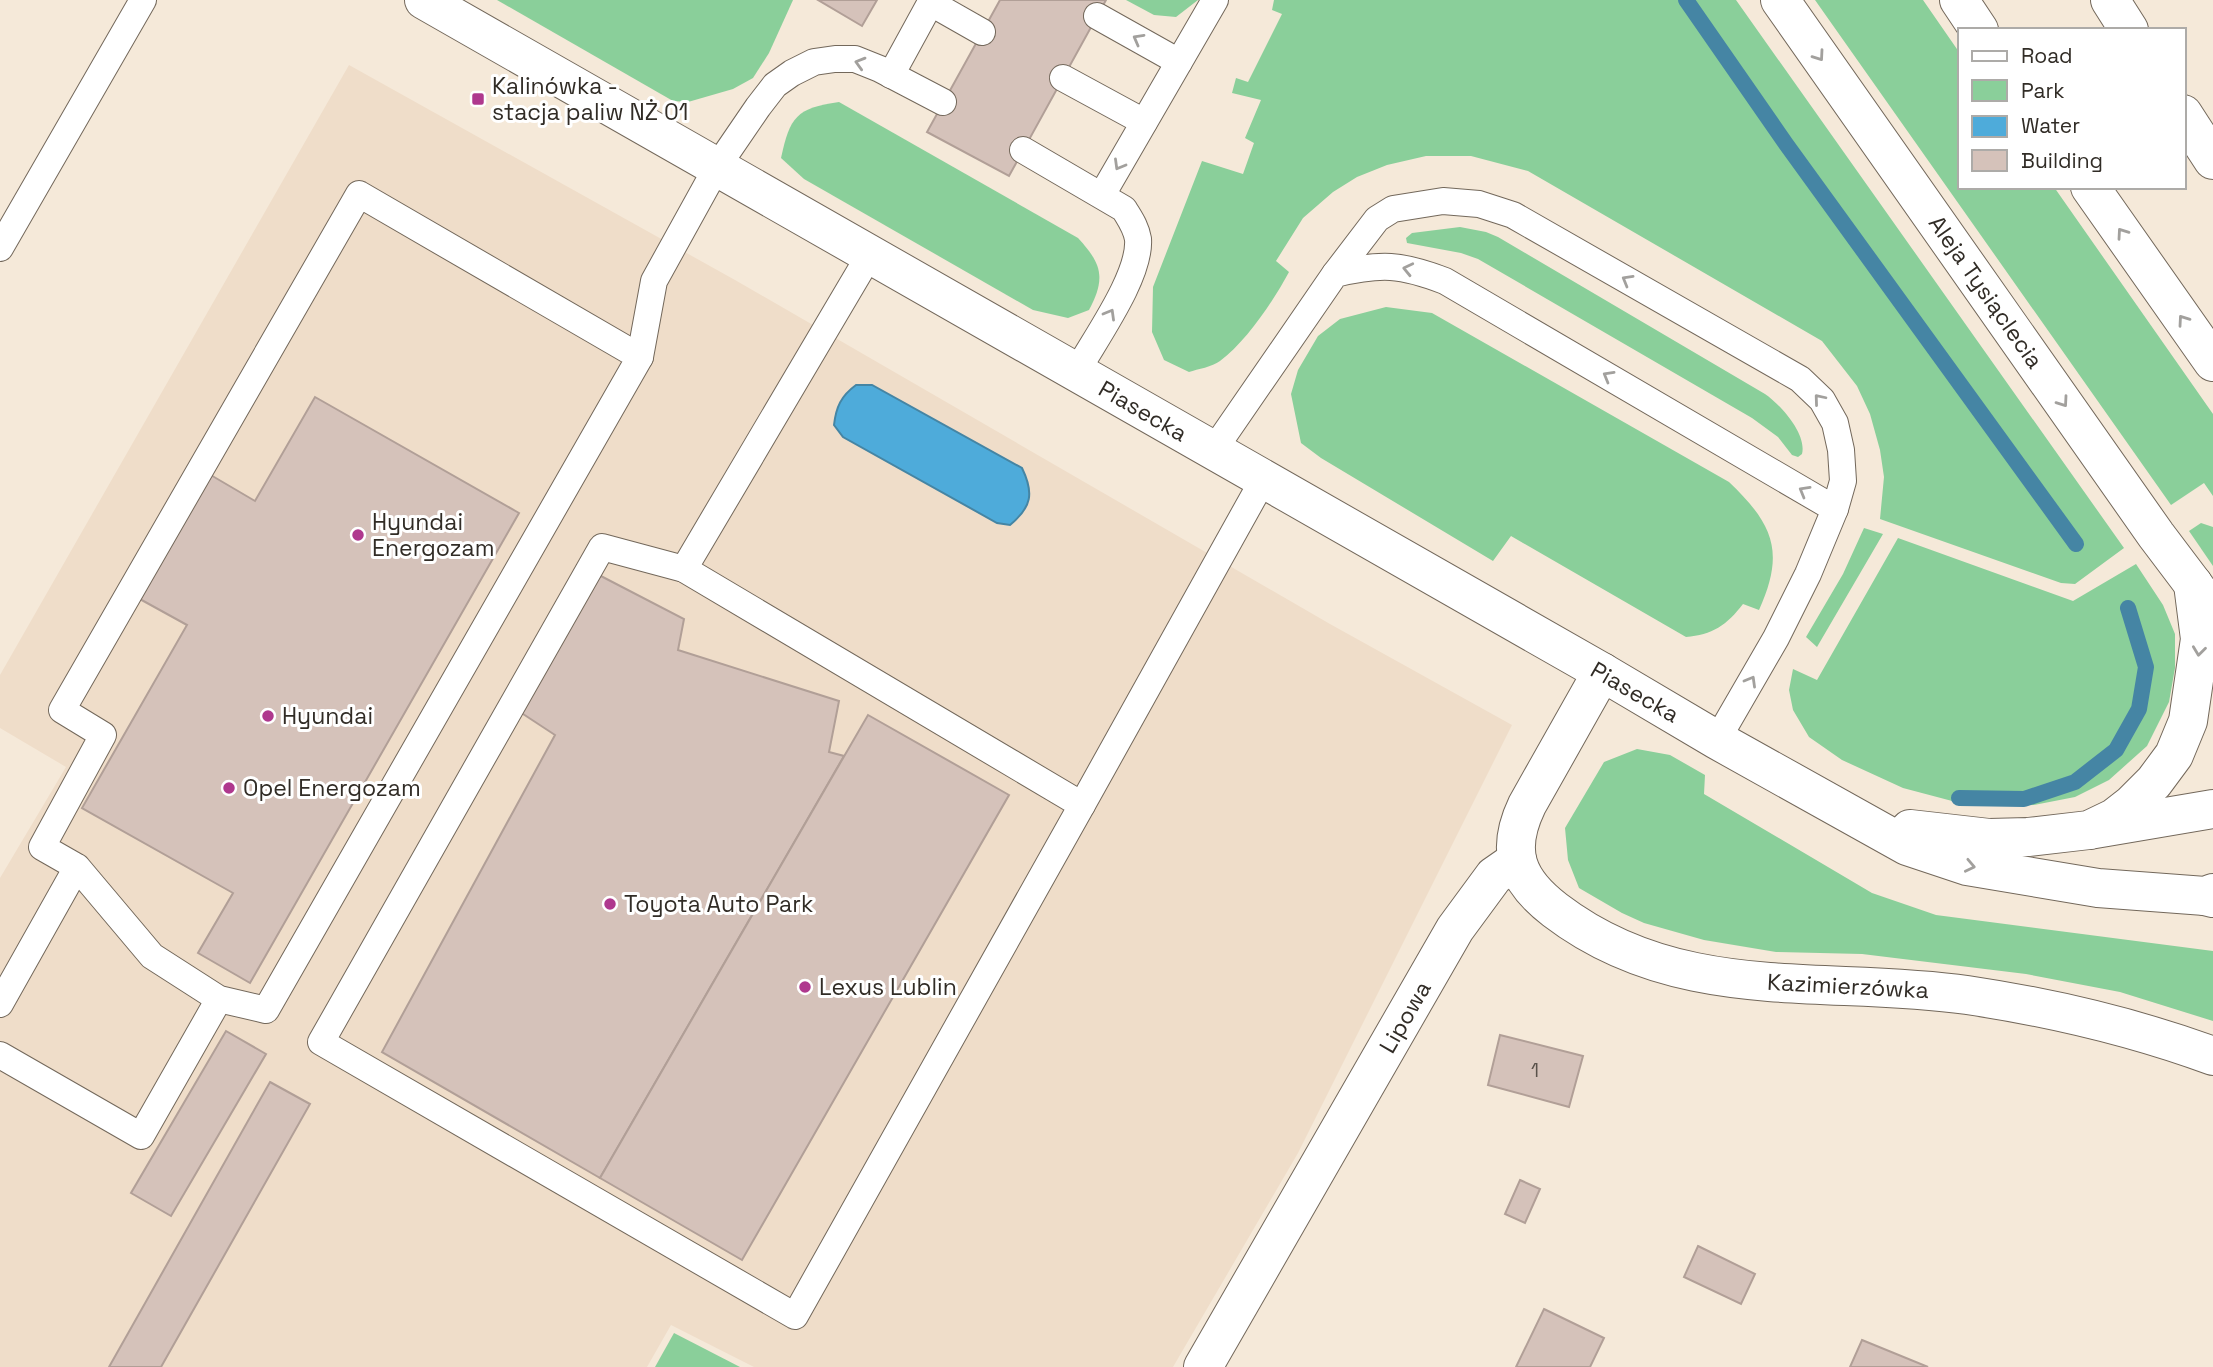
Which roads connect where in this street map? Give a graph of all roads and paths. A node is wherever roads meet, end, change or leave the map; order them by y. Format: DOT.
graph roads {
  1 [pos="143,0"];
  2 [pos="424,0"];
  3 [pos="1215,0"];
  4 [pos="1780,0"];
  5 [pos="1959,0"];
  6 [pos="2110,0"];
  7 [pos="931,1"];
  8 [pos="1097,16"];
  9 [pos="1978,28"];
  10 [pos="2128,28"];
  11 [pos="982,32"];
  12 [pos="1179,62"];
  13 [pos="891,75"];
  14 [pos="1063,78"];
  15 [pos="943,103"];
  16 [pos="2185,117"];
  17 [pos="1144,122"];
  18 [pos="1023,150"];
  19 [pos="2213,160"];
  20 [pos="717,167"];
  21 [pos="2091,189"];
  22 [pos="1102,195"];
  23 [pos="0,248"];
  24 [pos="869,256"];
  25 [pos="1335,274"];
  26 [pos="640,357"];
  27 [pos="2213,362"];
  28 [pos="1076,373"];
  29 [pos="1213,451"];
  30 [pos="1263,480"];
  31 [pos="1835,509"];
  32 [pos="684,569"];
  33 [pos="2203,598"];
  34 [pos="1602,672"];
  35 [pos="1717,740"];
  36 [pos="1082,805"];
  37 [pos="2213,809"];
  38 [pos="1863,821"];
  39 [pos="2089,830"];
  40 [pos="1517,860"];
  41 [pos="77,867"];
  42 [pos="2210,896"];
  43 [pos="219,999"];
  44 [pos="0,1004"];
  45 [pos="0,1055"];
  46 [pos="2213,1056"];
  47 [pos="1203,1367"];
  1 -- 23 [label="lane"];
  2 -- 20 [label="main road, Piasecka"];
  3 -- 12 [label="lane"];
  4 -- 33 [label="main road, Aleja Tysiąclecia, one-way"];
  5 -- 9 [label="main road"];
  6 -- 10 [label="main road"];
  7 -- 11 [label="lane"];
  7 -- 13 [label="lane"];
  12 -- 8 [label="lane, one-way"];
  12 -- 17 [label="lane"];
  13 -- 15 [label="lane"];
  13 -- 20 [label="lane, one-way"];
  14 -- 17 [label="lane"];
  16 -- 19 [label="main road"];
  17 -- 22 [label="lane, one-way"];
  18 -- 22 [label="lane"];
  20 -- 24 [label="main road, Piasecka"];
  20 -- 26 [label="lane"];
  27 -- 21 [label="main road, one-way"];
  28 -- 22 [label="lane, one-way"];
  24 -- 28 [label="main road, Piasecka"];
  24 -- 32 [label="lane"];
  25 -- 29 [label="lane"];
  31 -- 25 [label="lane, one-way"];
  31 -- 25 [label="lane, one-way"];
  26 -- 41 [label="lane"];
  26 -- 43 [label="lane"];
  28 -- 29 [label="main road, Piasecka"];
  29 -- 30 [label="main road, Piasecka"];
  30 -- 34 [label="main road, Piasecka"];
  30 -- 36 [label="lane"];
  35 -- 31 [label="lane, one-way"];
  32 -- 36 [label="lane"];
  32 -- 36 [label="lane"];
  33 -- 39 [label="main road, Piasecka, one-way"];
  34 -- 35 [label="main road, Piasecka"];
  34 -- 40 [label="main road"];
  35 -- 38 [label="main road, Piasecka"];
  37 -- 39 [label="main road"];
  38 -- 39 [label="main road, Piasecka"];
  38 -- 42 [label="main road, Piasecka, one-way"];
  40 -- 46 [label="main road, Kazimierzówka"];
  40 -- 47 [label="main road, Lipowa"];
  41 -- 43 [label="lane"];
  41 -- 44 [label="lane"];
  43 -- 45 [label="lane"];
}
